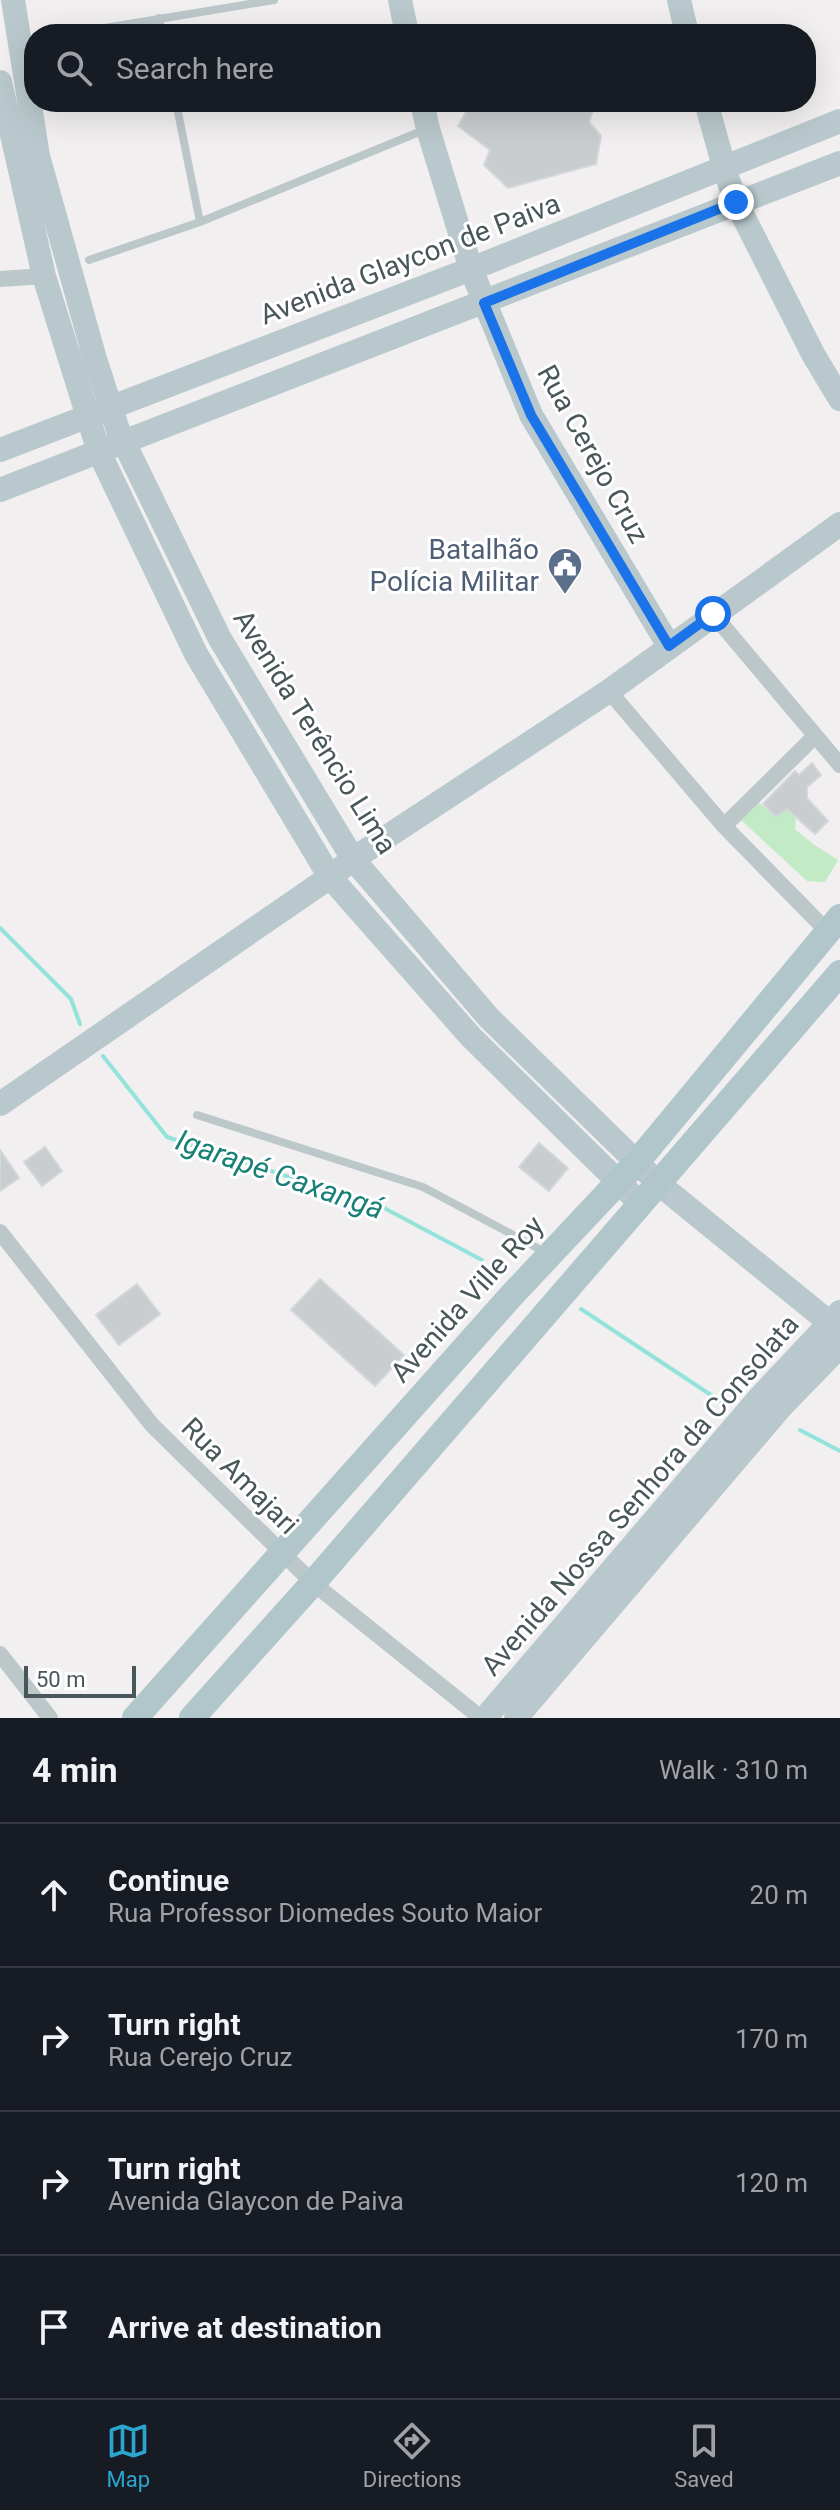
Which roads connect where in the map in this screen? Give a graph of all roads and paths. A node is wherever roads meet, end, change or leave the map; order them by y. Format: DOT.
graph roads {
  1 [pos="13,0"];
  2 [pos="274,0"];
  3 [pos="400,0"];
  4 [pos="679,0"];
  5 [pos="159,18"];
  6 [pos="125,24"];
  7 [pos="160,24"];
  8 [pos="405,24"];
  9 [pos="685,24"];
  10 [pos="0,88"];
  11 [pos="178,112"];
  12 [pos="424,112"];
  13 [pos="709,112"];
  14 [pos="840,121"];
  15 [pos="428,129"];
  16 [pos="27,159"];
  17 [pos="840,163"];
  18 [pos="725,169"];
  19 [pos="736,202"];
  20 [pos="200,222"];
  21 [pos="89,260"];
  22 [pos="471,269"];
  23 [pos="44,276"];
  24 [pos="0,279"];
  25 [pos="484,303"];
  26 [pos="840,399"];
  27 [pos="110,407"];
  28 [pos="86,417"];
  29 [pos="123,443"];
  30 [pos="0,450"];
  31 [pos="99,452"];
  32 [pos="0,490"];
  33 [pos="840,524"];
  34 [pos="193,588"];
  35 [pos="168,599"];
  36 [pos="713,614"];
  37 [pos="669,646"];
  38 [pos="609,691"];
  39 [pos="814,737"];
  40 [pos="840,765"];
  41 [pos="724,826"];
  42 [pos="353,859"];
  43 [pos="330,877"];
  44 [pos="834,924"];
  45 [pos="840,973"];
  46 [pos="0,1104"];
  47 [pos="197,1115"];
  48 [pos="637,1162"];
  49 [pos="617,1181"];
  50 [pos="659,1184"];
  51 [pos="641,1204"];
  52 [pos="0,1232"];
  53 [pos="548,1258"];
  54 [pos="837,1320"];
  55 [pos="840,1346"];
  56 [pos="770,1402"];
  57 [pos="737,1443"];
  58 [pos="280,1554"];
  59 [pos="313,1583"];
  60 [pos="0,1654"];
  61 [pos="50,1718"];
  62 [pos="135,1718"];
  63 [pos="192,1718"];
  64 [pos="483,1718"];
  65 [pos="516,1718"];
  1 -- 16 [label="main road, Avenida Terêncio Lima"];
  2 -- 5 [label="lane"];
  3 -- 8 [label="main road"];
  4 -- 9 [label="main road"];
  5 -- 6 [label="lane"];
  5 -- 7 [label="lane"];
  10 -- 16 [label="main road, Avenida Terêncio Lima"];
  11 -- 20 [label="lane"];
  12 -- 15 [label="main road, Rua Cerejo Cruz"];
  13 -- 18 [label="main road"];
  14 -- 18 [label="main road, Avenida Glaycon de Paiva"];
  15 -- 20 [label="lane"];
  15 -- 22 [label="main road, Rua Cerejo Cruz"];
  16 -- 23 [label="main road, Avenida Terêncio Lima"];
  16 -- 27 [label="main road, Avenida Terêncio Lima"];
  17 -- 19 [label="main road"];
  18 -- 19 [label="main road"];
  18 -- 22 [label="main road, Avenida Glaycon de Paiva"];
  19 -- 25 [label="main road"];
  19 -- 26 [label="main road"];
  20 -- 21 [label="lane"];
  22 -- 25 [label="main road, Rua Cerejo Cruz"];
  22 -- 27 [label="main road, Avenida Glaycon de Paiva"];
  23 -- 24 [label="street"];
  23 -- 28 [label="main road, Avenida Terêncio Lima"];
  25 -- 29 [label="main road"];
  25 -- 37 [label="main road, Rua Cerejo Cruz"];
  27 -- 28 [label="main road, Avenida Glaycon de Paiva"];
  27 -- 29 [label="main road, Avenida Terêncio Lima"];
  28 -- 30 [label="main road, Avenida Glaycon de Paiva"];
  28 -- 31 [label="main road, Avenida Terêncio Lima"];
  29 -- 31 [label="main road"];
  29 -- 34 [label="main road, Avenida Terêncio Lima"];
  31 -- 32 [label="main road"];
  31 -- 35 [label="main road, Avenida Terêncio Lima"];
  33 -- 36 [label="main road"];
  34 -- 35 [label="main road"];
  34 -- 42 [label="main road, Avenida Terêncio Lima"];
  35 -- 43 [label="main road, Avenida Terêncio Lima"];
  36 -- 37 [label="main road"];
  36 -- 39 [label="street"];
  37 -- 38 [label="main road"];
  38 -- 41 [label="street"];
  38 -- 42 [label="main road"];
  39 -- 40 [label="street"];
  39 -- 41 [label="street"];
  41 -- 44 [label="street"];
  42 -- 43 [label="main road"];
  42 -- 48 [label="main road, Avenida Terêncio Lima"];
  43 -- 46 [label="main road"];
  43 -- 49 [label="main road, Avenida Terêncio Lima"];
  44 -- 48 [label="main road, Avenida Ville Roy"];
  45 -- 50 [label="main road"];
  47 -- 53 [label="lane"];
  48 -- 49 [label="main road, Avenida Ville Roy"];
  48 -- 50 [label="main road, Avenida Terêncio Lima"];
  49 -- 51 [label="main road, Avenida Terêncio Lima"];
  49 -- 53 [label="main road, Avenida Ville Roy"];
  50 -- 51 [label="main road"];
  50 -- 54 [label="main road, Avenida Terêncio Lima"];
  51 -- 59 [label="main road"];
  52 -- 58 [label="street, Rua Amajari"];
  53 -- 58 [label="main road, Avenida Ville Roy"];
  54 -- 56 [label="main road, Avenida Nossa Senhora da Consolata"];
  55 -- 56 [label="main road, Avenida Nossa Senhora da Consolata"];
  56 -- 57 [label="main road, Avenida Nossa Senhora da Consolata"];
  57 -- 64 [label="main road, Avenida Nossa Senhora da Consolata"];
  57 -- 65 [label="main road, Avenida Nossa Senhora da Consolata"];
  58 -- 59 [label="street, Rua Amajari"];
  58 -- 62 [label="main road, Avenida Ville Roy"];
  59 -- 63 [label="main road"];
  59 -- 64 [label="street, Rua Amajari"];
  60 -- 61 [label="street"];
}
